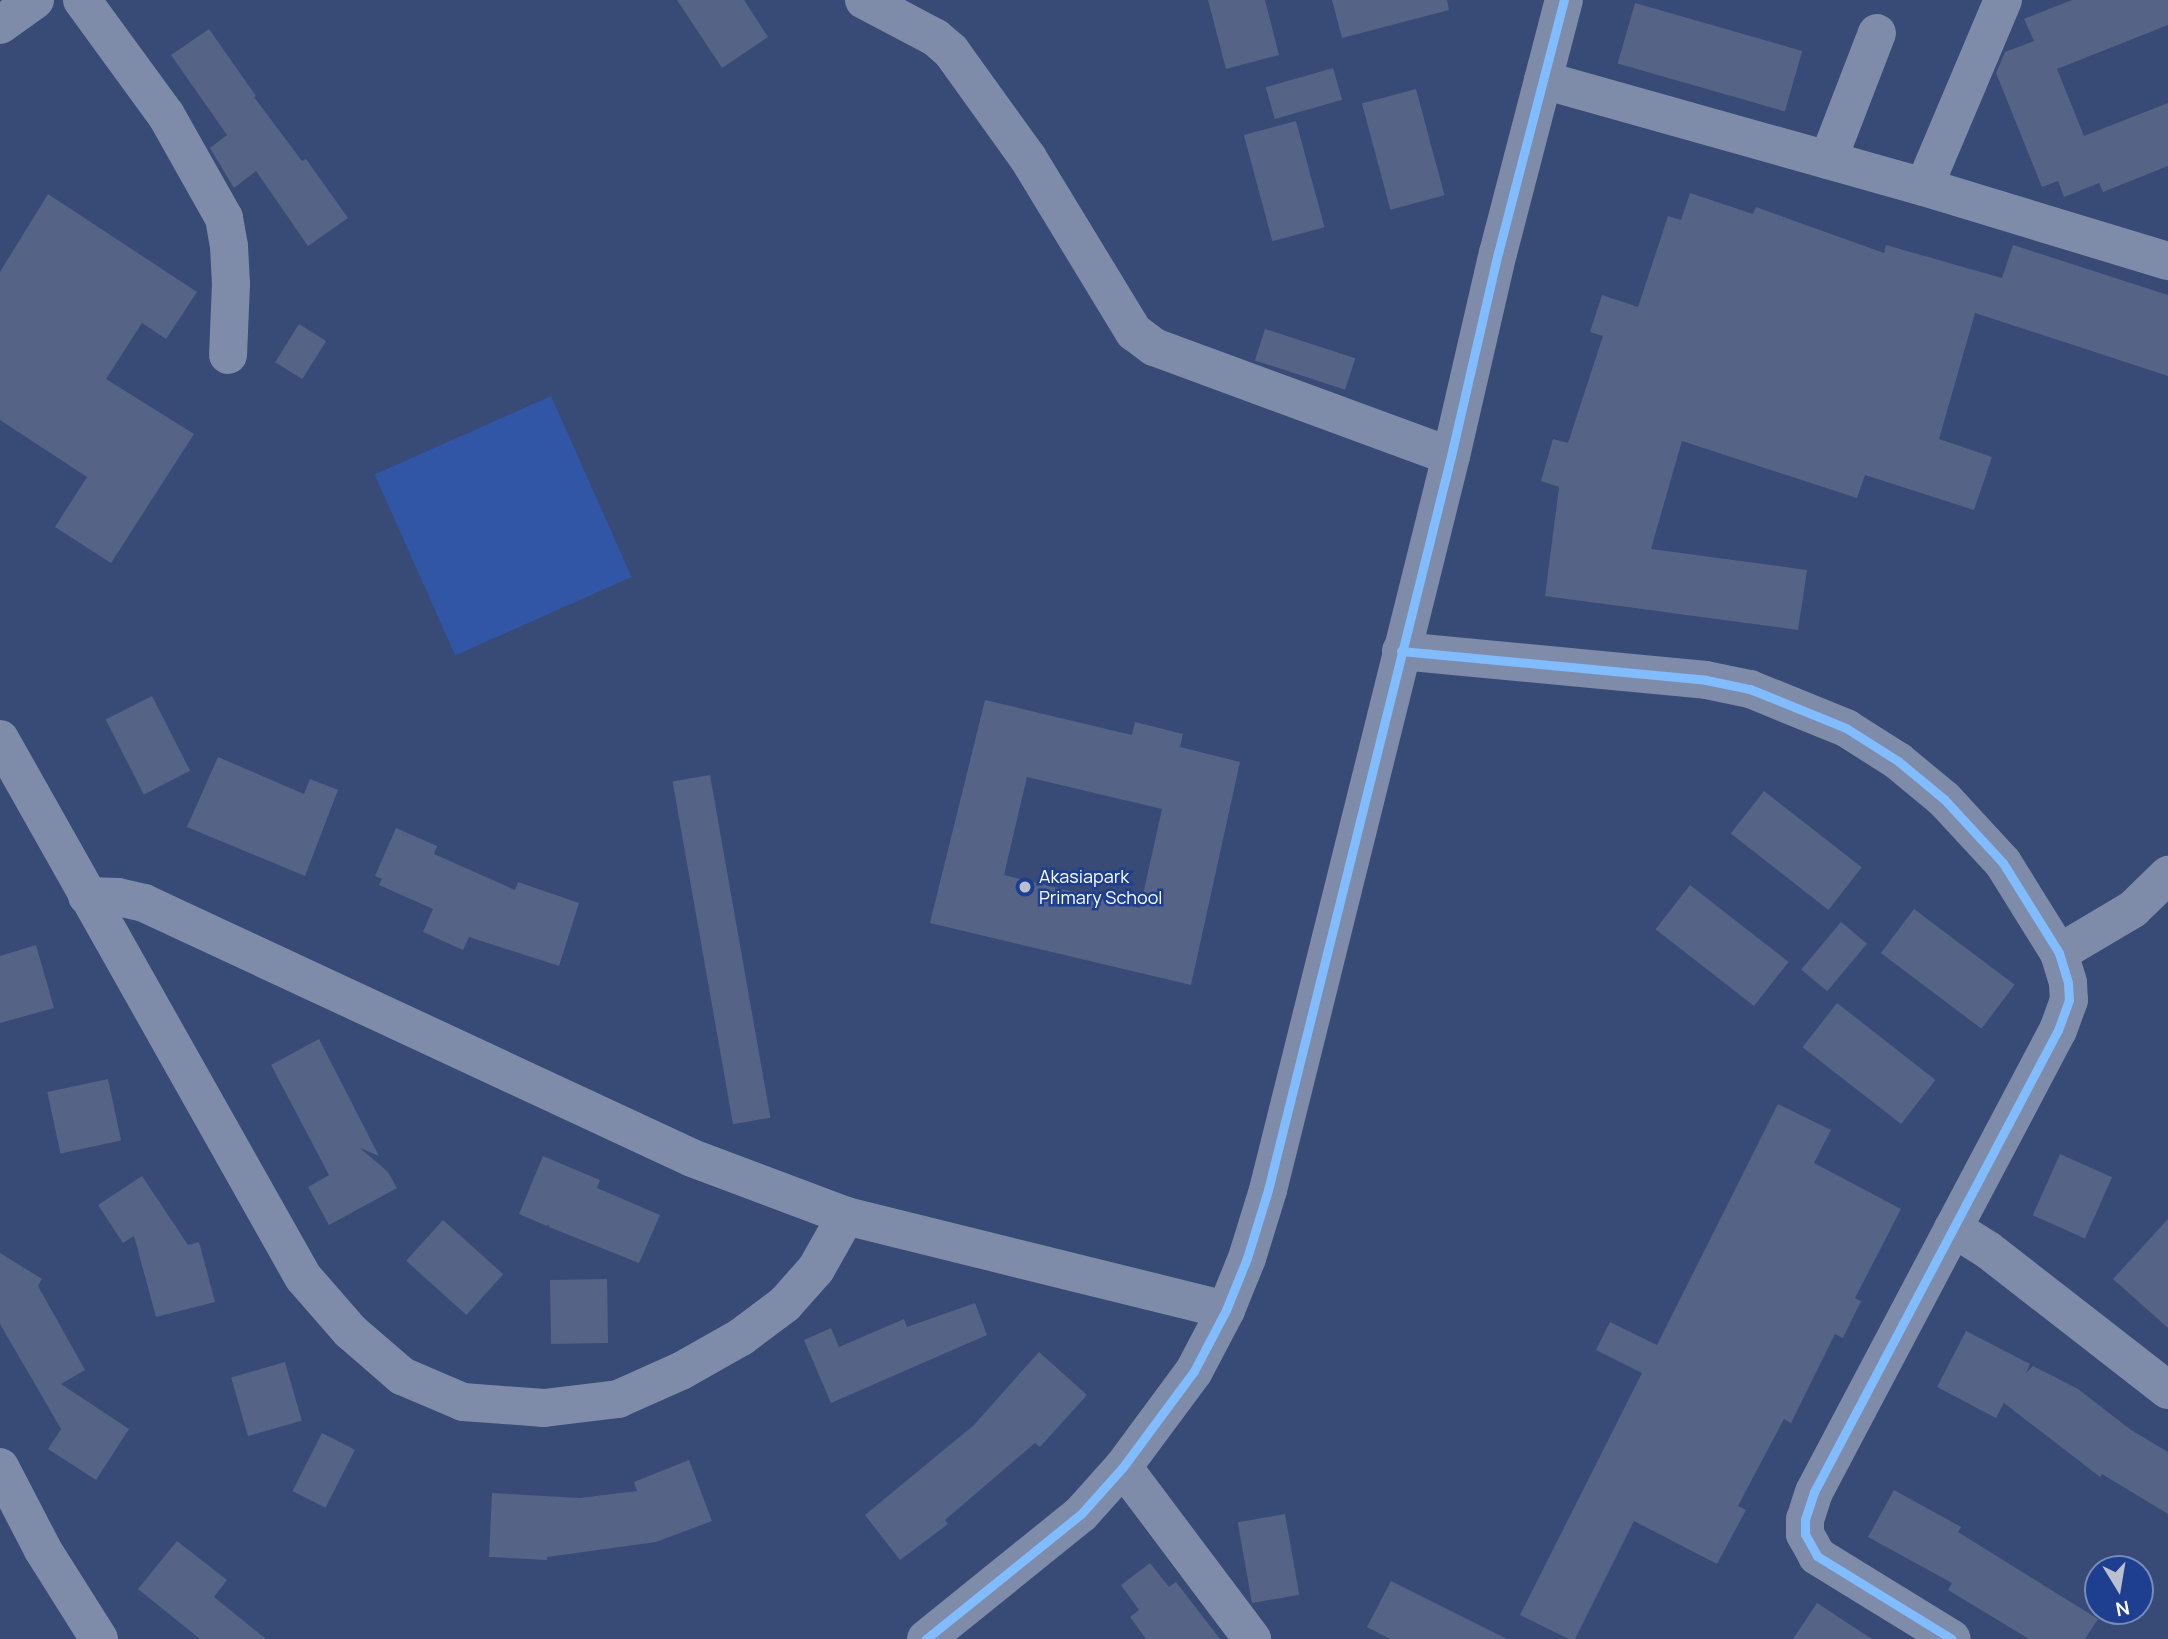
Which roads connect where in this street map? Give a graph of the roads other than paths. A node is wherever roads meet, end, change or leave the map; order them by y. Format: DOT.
graph roads {
  1 [pos="34,0"];
  2 [pos="82,0"];
  3 [pos="864,0"];
  4 [pos="1537,0"];
  5 [pos="1564,0"];
  6 [pos="2003,0"];
  7 [pos="0,25"];
  8 [pos="1877,33"];
  9 [pos="1547,65"];
  10 [pos="1828,160"];
  11 [pos="1924,187"];
  12 [pos="2168,261"];
  13 [pos="228,355"];
  14 [pos="1451,456"];
  15 [pos="1401,651"];
  16 [pos="0,739"];
  17 [pos="2168,875"];
  18 [pos="87,896"];
  19 [pos="2059,953"];
  20 [pos="846,1216"];
  21 [pos="1953,1228"];
  22 [pos="1226,1310"];
  23 [pos="2168,1390"];
  24 [pos="0,1467"];
  25 [pos="1123,1467"];
  26 [pos="99,1639"];
  27 [pos="926,1639"];
  28 [pos="1252,1639"];
  29 [pos="1952,1639"];
  1 -- 7 [label="street"];
  2 -- 13 [label="street"];
  3 -- 14 [label="street"];
  4 -- 9 [label="street"];
  5 -- 9 [label="street"];
  6 -- 11 [label="street"];
  8 -- 10 [label="street"];
  9 -- 10 [label="street"];
  9 -- 14 [label="street"];
  10 -- 11 [label="street"];
  11 -- 12 [label="street"];
  14 -- 15 [label="street"];
  15 -- 19 [label="street"];
  15 -- 22 [label="street"];
  16 -- 18 [label="street"];
  17 -- 19 [label="street"];
  18 -- 20 [label="street"];
  18 -- 20 [label="street"];
  19 -- 21 [label="street"];
  20 -- 22 [label="street"];
  21 -- 23 [label="street"];
  21 -- 29 [label="street"];
  22 -- 25 [label="street"];
  24 -- 26 [label="street"];
  25 -- 27 [label="street"];
  25 -- 28 [label="street"];
}
